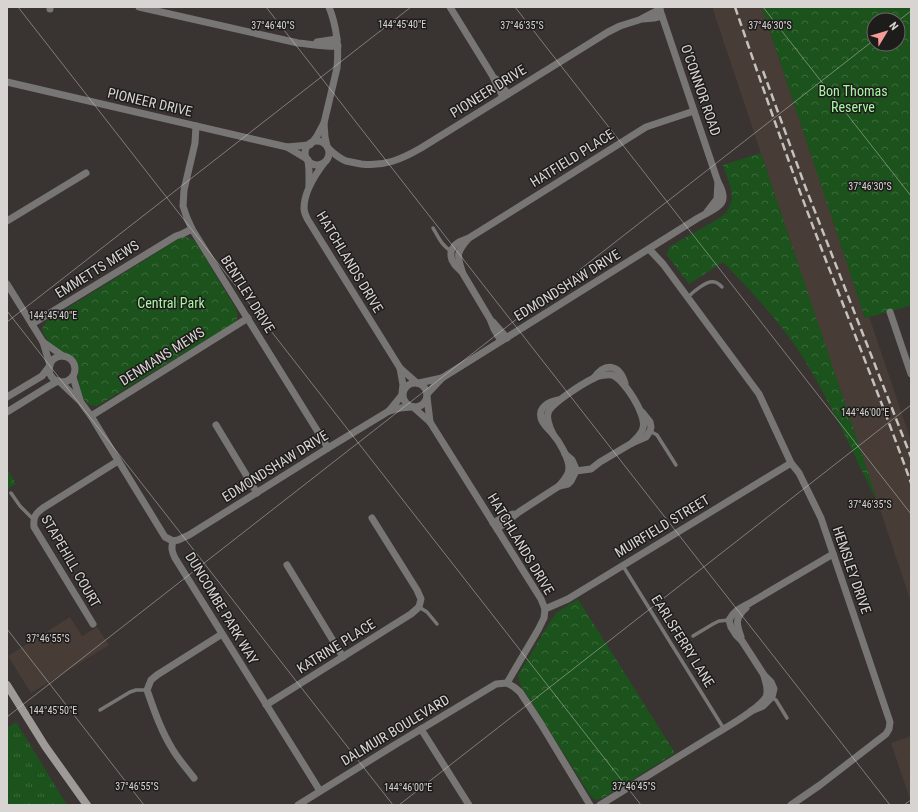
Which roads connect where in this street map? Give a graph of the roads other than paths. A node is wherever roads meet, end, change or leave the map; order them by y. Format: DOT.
graph roads {
  1 [pos="139,7"];
  2 [pos="328,7"];
  3 [pos="450,7"];
  4 [pos="661,11"];
  5 [pos="337,42"];
  6 [pos="7,82"];
  7 [pos="506,96"];
  8 [pos="694,112"];
  9 [pos="324,123"];
  10 [pos="199,127"];
  11 [pos="310,144"];
  12 [pos="287,147"];
  13 [pos="327,147"];
  14 [pos="307,160"];
  15 [pos="346,160"];
  16 [pos="325,162"];
  17 [pos="86,173"];
  18 [pos="310,186"];
  19 [pos="720,200"];
  20 [pos="7,221"];
  21 [pos="191,227"];
  22 [pos="433,228"];
  23 [pos="652,247"];
  24 [pos="455,252"];
  25 [pos="7,284"];
  26 [pos="722,287"];
  27 [pos="688,297"];
  28 [pos="890,312"];
  29 [pos="248,318"];
  30 [pos="32,324"];
  31 [pos="504,340"];
  32 [pos="44,342"];
  33 [pos="63,356"];
  34 [pos="50,366"];
  35 [pos="400,368"];
  36 [pos="911,374"];
  37 [pos="73,377"];
  38 [pos="442,378"];
  39 [pos="59,382"];
  40 [pos="418,383"];
  41 [pos="402,394"];
  42 [pos="427,396"];
  43 [pos="7,397"];
  44 [pos="80,400"];
  45 [pos="412,407"];
  46 [pos="7,412"];
  47 [pos="389,412"];
  48 [pos="91,416"];
  49 [pos="430,422"];
  50 [pos="216,425"];
  51 [pos="647,429"];
  52 [pos="328,448"];
  53 [pos="118,461"];
  54 [pos="791,462"];
  55 [pos="676,464"];
  56 [pos="573,470"];
  57 [pos="11,493"];
  58 [pos="257,493"];
  59 [pos="372,518"];
  60 [pos="34,520"];
  61 [pos="495,526"];
  62 [pos="173,541"];
  63 [pos="833,554"];
  64 [pos="287,565"];
  65 [pos="622,566"];
  66 [pos="419,607"];
  67 [pos="545,609"];
  68 [pos="733,621"];
  69 [pos="93,624"];
  70 [pos="437,624"];
  71 [pos="222,634"];
  72 [pos="693,636"];
  73 [pos="343,657"];
  74 [pos="507,683"];
  75 [pos="7,685"];
  76 [pos="147,690"];
  77 [pos="769,696"];
  78 [pos="266,705"];
  79 [pos="100,710"];
  80 [pos="787,718"];
  81 [pos="724,728"];
  82 [pos="421,729"];
  83 [pos="194,778"];
  84 [pos="320,791"];
  85 [pos="87,805"];
  86 [pos="298,805"];
  87 [pos="469,805"];
  88 [pos="590,805"];
  89 [pos="600,805"];
  90 [pos="791,805"];
  1 -- 5 [label="street"];
  2 -- 5 [label="street"];
  3 -- 7 [label="street"];
  4 -- 7 [label="street, PIONEER DRIVE"];
  4 -- 8 [label="street, O'CONNOR ROAD"];
  5 -- 9 [label="street"];
  6 -- 10 [label="street, PIONEER DRIVE"];
  7 -- 15 [label="street, PIONEER DRIVE"];
  8 -- 19 [label="street, O'CONNOR ROAD"];
  8 -- 24 [label="street, HATFIELD PLACE"];
  9 -- 11 [label="street"];
  9 -- 13 [label="street"];
  10 -- 12 [label="street, PIONEER DRIVE"];
  10 -- 21 [label="street, BENTLEY DRIVE"];
  11 -- 12 [label="street, PIONEER DRIVE"];
  11 -- 13 [label="street"];
  11 -- 14 [label="street"];
  12 -- 14 [label="street, PIONEER DRIVE"];
  13 -- 15 [label="street, PIONEER DRIVE"];
  13 -- 16 [label="street"];
  14 -- 16 [label="street"];
  14 -- 18 [label="street, HATCHLANDS DRIVE"];
  15 -- 16 [label="street, PIONEER DRIVE"];
  16 -- 18 [label="street, HATCHLANDS DRIVE"];
  17 -- 20 [label="street"];
  18 -- 35 [label="street, HATCHLANDS DRIVE"];
  19 -- 23 [label="street, EDMONDSHAW DRIVE"];
  21 -- 29 [label="street, BENTLEY DRIVE"];
  21 -- 30 [label="street, EMMETTS MEWS"];
  22 -- 24 [label="lane"];
  23 -- 27 [label="street, HEMSLEY DRIVE"];
  23 -- 31 [label="street, EDMONDSHAW DRIVE"];
  24 -- 31 [label="street"];
  25 -- 30 [label="street"];
  26 -- 27 [label="lane"];
  27 -- 54 [label="street, HEMSLEY DRIVE"];
  28 -- 36 [label="street"];
  29 -- 48 [label="street, DENMANS MEWS"];
  29 -- 52 [label="street, BENTLEY DRIVE"];
  30 -- 32 [label="street"];
  31 -- 38 [label="street, EDMONDSHAW DRIVE"];
  32 -- 33 [label="street"];
  32 -- 34 [label="street"];
  33 -- 34 [label="street"];
  33 -- 37 [label="street"];
  34 -- 39 [label="street"];
  34 -- 43 [label="street"];
  35 -- 40 [label="street, HATCHLANDS DRIVE"];
  35 -- 41 [label="street, HATCHLANDS DRIVE"];
  37 -- 39 [label="street"];
  37 -- 44 [label="street, DUNCOMBE PARK WAY"];
  38 -- 40 [label="street, EDMONDSHAW DRIVE"];
  38 -- 42 [label="street, EDMONDSHAW DRIVE"];
  39 -- 44 [label="street, DUNCOMBE PARK WAY"];
  39 -- 46 [label="street"];
  40 -- 41 [label="street"];
  40 -- 42 [label="street"];
  41 -- 45 [label="street"];
  41 -- 47 [label="street, EDMONDSHAW DRIVE"];
  42 -- 45 [label="street"];
  42 -- 49 [label="street, HATCHLANDS DRIVE"];
  44 -- 48 [label="street, DUNCOMBE PARK WAY"];
  45 -- 47 [label="street, EDMONDSHAW DRIVE"];
  45 -- 49 [label="street, HATCHLANDS DRIVE"];
  47 -- 52 [label="street, EDMONDSHAW DRIVE"];
  48 -- 53 [label="street, DUNCOMBE PARK WAY"];
  49 -- 61 [label="street, HATCHLANDS DRIVE"];
  50 -- 58 [label="street"];
  51 -- 55 [label="lane"];
  51 -- 56 [label="street"];
  51 -- 56 [label="street"];
  52 -- 58 [label="street, EDMONDSHAW DRIVE"];
  53 -- 60 [label="street"];
  53 -- 62 [label="street, DUNCOMBE PARK WAY"];
  54 -- 63 [label="street, HEMSLEY DRIVE"];
  54 -- 65 [label="street, MUIRFIELD STREET"];
  56 -- 61 [label="street"];
  57 -- 60 [label="lane, STAPEHILL COURT"];
  58 -- 62 [label="street, EDMONDSHAW DRIVE"];
  59 -- 66 [label="street"];
  60 -- 69 [label="street, STAPEHILL COURT"];
  61 -- 67 [label="street, HATCHLANDS DRIVE"];
  62 -- 71 [label="street, DUNCOMBE PARK WAY"];
  63 -- 68 [label="street"];
  63 -- 90 [label="street, HEMSLEY DRIVE"];
  64 -- 73 [label="street"];
  65 -- 67 [label="street, MUIRFIELD STREET"];
  65 -- 81 [label="lane, EARLSFERRY LANE"];
  66 -- 70 [label="lane"];
  66 -- 73 [label="street, KATRINE PLACE"];
  67 -- 74 [label="street, HATCHLANDS DRIVE"];
  68 -- 72 [label="lane"];
  68 -- 77 [label="street"];
  71 -- 76 [label="street"];
  71 -- 78 [label="street, DUNCOMBE PARK WAY"];
  73 -- 78 [label="street, KATRINE PLACE"];
  74 -- 82 [label="street, DALMUIR BOULEVARD"];
  74 -- 88 [label="street"];
  75 -- 85 [label="street"];
  76 -- 79 [label="lane"];
  76 -- 83 [label="street"];
  77 -- 80 [label="lane"];
  77 -- 81 [label="street"];
  78 -- 84 [label="street, DUNCOMBE PARK WAY"];
  81 -- 89 [label="street"];
  82 -- 84 [label="street, DALMUIR BOULEVARD"];
  82 -- 87 [label="street"];
  84 -- 86 [label="street, DALMUIR BOULEVARD"];
}
